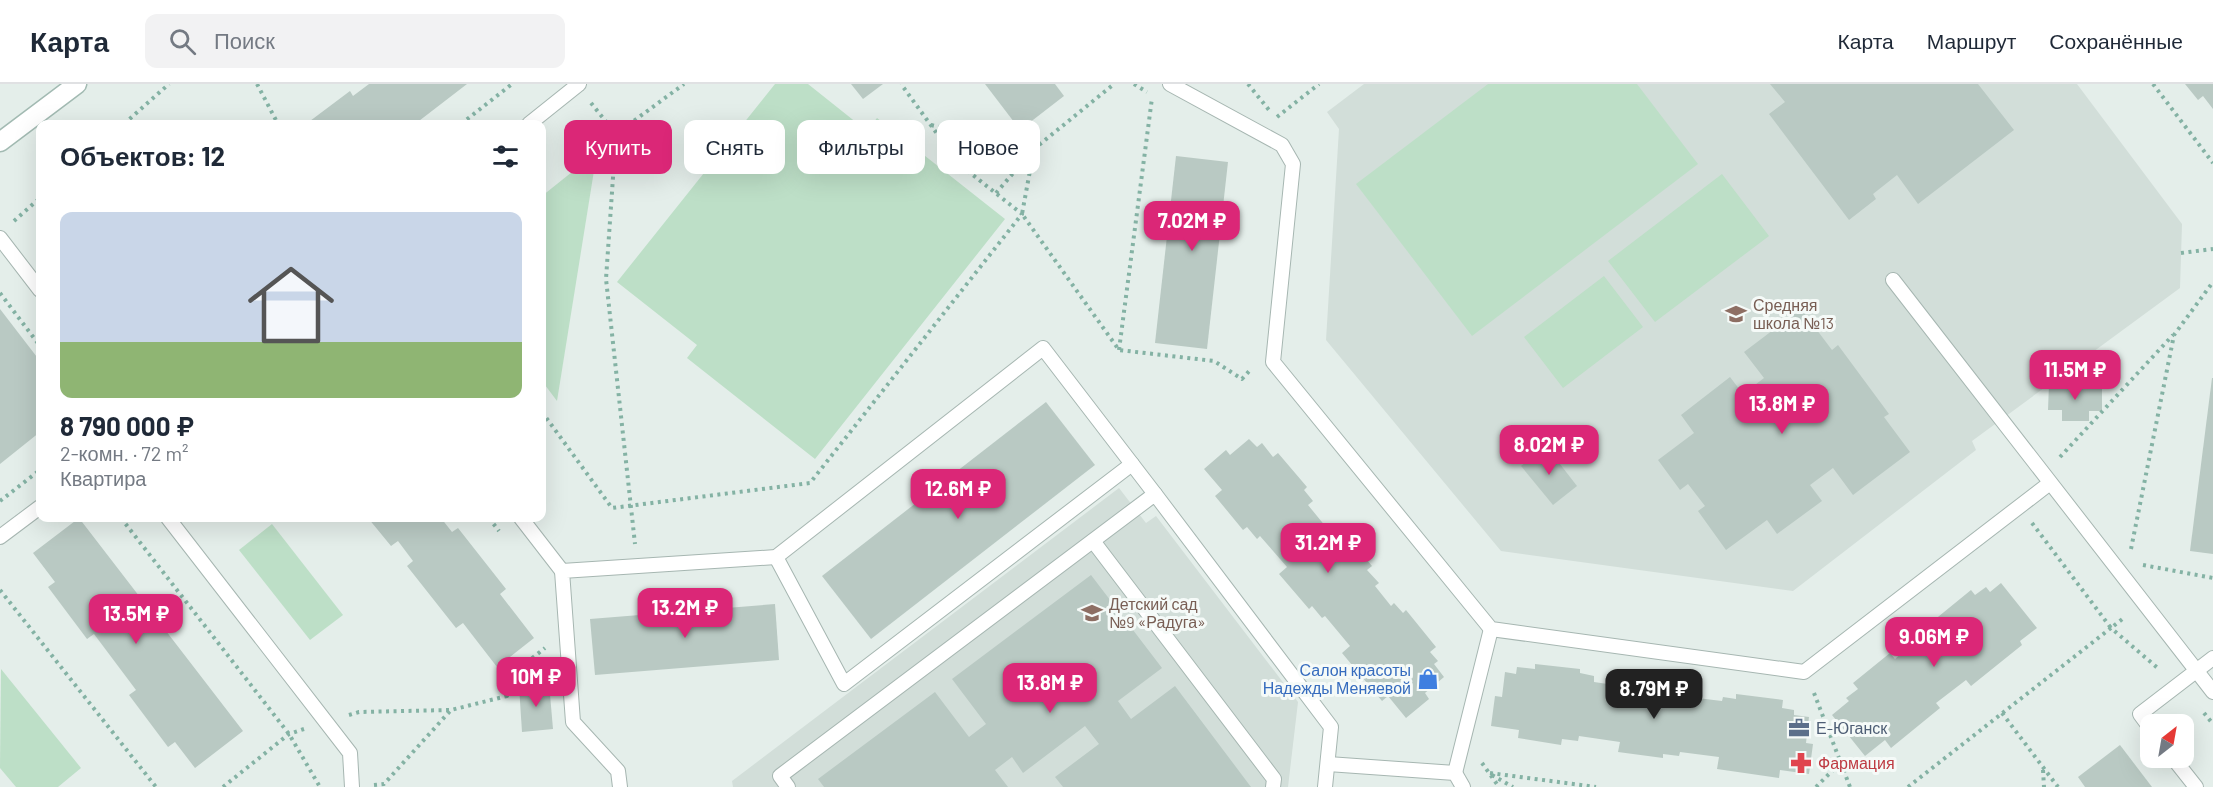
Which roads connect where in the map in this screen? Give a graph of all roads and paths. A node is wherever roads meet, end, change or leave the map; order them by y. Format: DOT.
graph roads {
  1 [pos="169,84"];
  2 [pos="257,84"];
  3 [pos="512,84"];
  4 [pos="684,84"];
  5 [pos="901,84"];
  6 [pos="1114,84"];
  7 [pos="1170,84"];
  8 [pos="1248,84"];
  9 [pos="1319,84"];
  10 [pos="2153,84"];
  11 [pos="74,85"];
  12 [pos="578,85"];
  13 [pos="1153,94"];
  14 [pos="128,120"];
  15 [pos="276,120"];
  16 [pos="466,120"];
  17 [pos="534,120"];
  18 [pos="605,120"];
  19 [pos="635,120"];
  20 [pos="930,125"];
  21 [pos="937,127"];
  22 [pos="0,142"];
  23 [pos="1040,144"];
  24 [pos="2213,162"];
  25 [pos="613,174"];
  26 [pos="1012,174"];
  27 [pos="1029,174"];
  28 [pos="996,193"];
  29 [pos="36,202"];
  30 [pos="1022,214"];
  31 [pos="4,232"];
  32 [pos="2213,249"];
  33 [pos="2181,253"];
  34 [pos="1893,279"];
  35 [pos="2213,282"];
  36 [pos="36,284"];
  37 [pos="0,293"];
  38 [pos="2174,334"];
  39 [pos="36,341"];
  40 [pos="1119,350"];
  41 [pos="1251,369"];
  42 [pos="546,417"];
  43 [pos="1132,464"];
  44 [pos="36,473"];
  45 [pos="2047,478"];
  46 [pos="1155,494"];
  47 [pos="0,501"];
  48 [pos="631,505"];
  49 [pos="36,510"];
  50 [pos="2027,516"];
  51 [pos="124,522"];
  52 [pos="171,522"];
  53 [pos="492,522"];
  54 [pos="524,522"];
  55 [pos="504,536"];
  56 [pos="0,537"];
  57 [pos="1093,541"];
  58 [pos="776,557"];
  59 [pos="638,566"];
  60 [pos="2125,569"];
  61 [pos="562,571"];
  62 [pos="2213,578"];
  63 [pos="0,590"];
  64 [pos="2111,628"];
  65 [pos="1491,629"];
  66 [pos="551,643"];
  67 [pos="2213,658"];
  68 [pos="2197,671"];
  69 [pos="1810,684"];
  70 [pos="2178,685"];
  71 [pos="2213,692"];
  72 [pos="451,710"];
  73 [pos="2002,713"];
  74 [pos="2140,714"];
  75 [pos="327,722"];
  76 [pos="2213,724"];
  77 [pos="289,734"];
  78 [pos="1477,756"];
  79 [pos="1841,762"];
  80 [pos="1328,764"];
  81 [pos="2043,768"];
  82 [pos="2181,768"];
  83 [pos="1455,773"];
  84 [pos="1488,773"];
  85 [pos="1480,778"];
  86 [pos="1917,780"];
  87 [pos="373,785"];
  88 [pos="156,787"];
  89 [pos="223,787"];
  90 [pos="320,787"];
  91 [pos="352,787"];
  92 [pos="620,787"];
  93 [pos="788,787"];
  94 [pos="1273,787"];
  95 [pos="1325,787"];
  96 [pos="1463,787"];
  97 [pos="1499,787"];
  98 [pos="1513,787"];
  99 [pos="1596,787"];
  100 [pos="1816,787"];
  101 [pos="1850,787"];
  102 [pos="1908,787"];
  103 [pos="1917,787"];
  104 [pos="2044,787"];
  105 [pos="2058,787"];
  106 [pos="2196,787"];
  1 -- 14 [label="path"];
  2 -- 15 [label="path"];
  3 -- 16 [label="path"];
  4 -- 19 [label="path"];
  5 -- 20 [label="path"];
  6 -- 23 [label="path"];
  7 -- 65 [label="lane"];
  8 -- 9 [label="path"];
  10 -- 24 [label="path"];
  11 -- 22 [label="street"];
  12 -- 17 [label="lane"];
  12 -- 18 [label="path"];
  13 -- 40 [label="path"];
  20 -- 21 [label="path"];
  20 -- 28 [label="path"];
  25 -- 48 [label="path"];
  26 -- 28 [label="path"];
  27 -- 30 [label="path"];
  28 -- 30 [label="path"];
  29 -- 31 [label="path"];
  30 -- 40 [label="path"];
  30 -- 48 [label="path"];
  31 -- 36 [label="lane"];
  32 -- 33 [label="path"];
  34 -- 45 [label="lane"];
  35 -- 38 [label="path"];
  37 -- 39 [label="path"];
  38 -- 45 [label="path"];
  38 -- 60 [label="path"];
  40 -- 41 [label="path"];
  42 -- 48 [label="path"];
  43 -- 46 [label="lane"];
  43 -- 58 [label="lane"];
  43 -- 58 [label="lane"];
  44 -- 47 [label="path"];
  45 -- 60 [label="lane"];
  45 -- 65 [label="lane"];
  46 -- 57 [label="lane"];
  46 -- 80 [label="lane"];
  48 -- 59 [label="path"];
  49 -- 56 [label="lane"];
  50 -- 64 [label="path"];
  51 -- 77 [label="path"];
  52 -- 75 [label="lane"];
  53 -- 55 [label="path"];
  54 -- 61 [label="lane"];
  57 -- 93 [label="lane"];
  57 -- 94 [label="lane"];
  58 -- 59 [label="lane"];
  59 -- 61 [label="lane"];
  60 -- 62 [label="path"];
  60 -- 68 [label="lane"];
  61 -- 92 [label="lane"];
  63 -- 88 [label="path"];
  64 -- 70 [label="path"];
  64 -- 73 [label="path"];
  65 -- 83 [label="lane"];
  66 -- 72 [label="path"];
  67 -- 68 [label="lane"];
  68 -- 70 [label="lane"];
  68 -- 71 [label="lane"];
  69 -- 79 [label="path"];
  70 -- 74 [label="lane"];
  70 -- 76 [label="path"];
  72 -- 75 [label="path"];
  72 -- 87 [label="path"];
  73 -- 81 [label="path"];
  73 -- 86 [label="path"];
  75 -- 77 [label="path"];
  75 -- 91 [label="lane"];
  77 -- 89 [label="path"];
  77 -- 90 [label="path"];
  78 -- 84 [label="path"];
  79 -- 100 [label="path"];
  79 -- 101 [label="path"];
  80 -- 83 [label="lane"];
  80 -- 95 [label="lane"];
  81 -- 104 [label="path"];
  81 -- 105 [label="path"];
  82 -- 106 [label="lane"];
  83 -- 96 [label="lane"];
  84 -- 85 [label="path"];
  84 -- 97 [label="path"];
  84 -- 98 [label="path"];
  84 -- 99 [label="path"];
  86 -- 102 [label="path"];
  86 -- 103 [label="path"];
}
